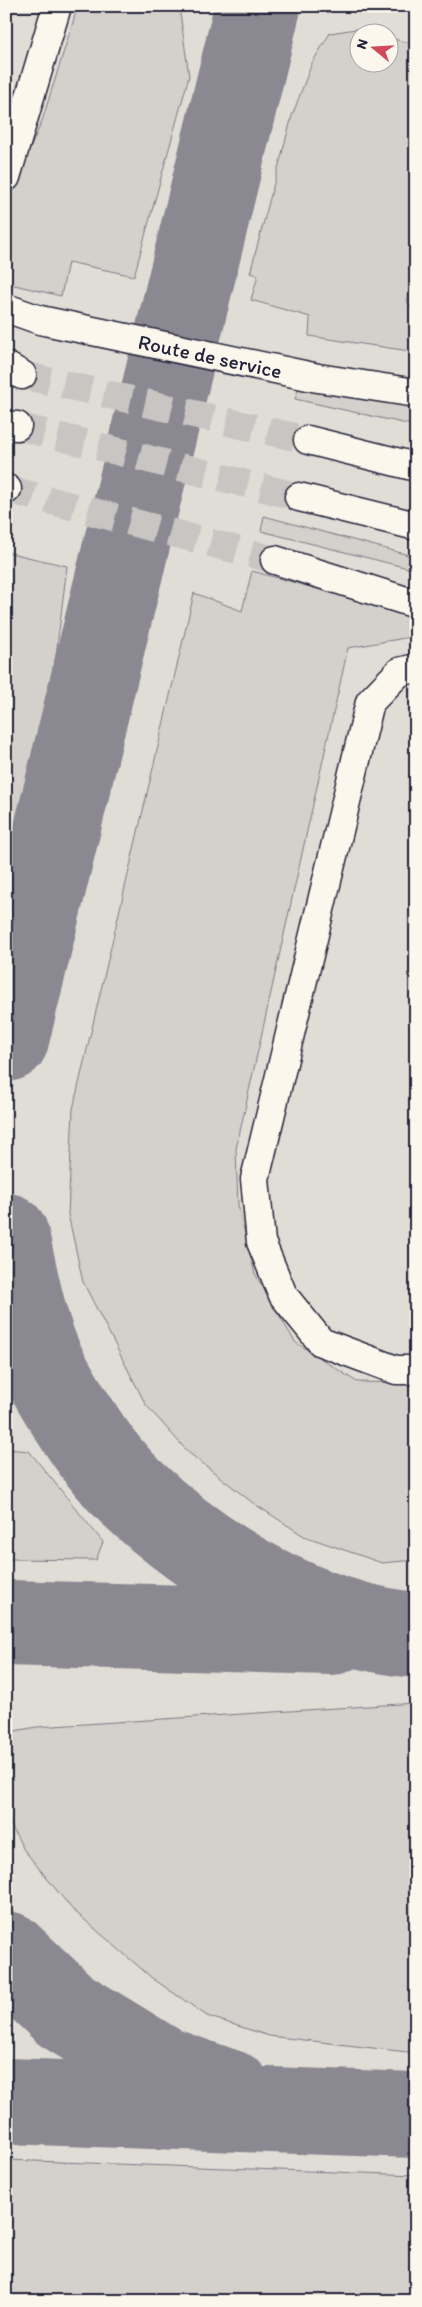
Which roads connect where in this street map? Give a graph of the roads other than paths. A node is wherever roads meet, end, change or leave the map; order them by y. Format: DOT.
graph roads {
  1 [pos="58,6"];
  2 [pos="41,61"];
  3 [pos="6,127"];
  4 [pos="6,177"];
  5 [pos="6,308"];
  6 [pos="416,394"];
  7 [pos="308,440"];
  8 [pos="416,467"];
  9 [pos="299,497"];
  10 [pos="416,526"];
  11 [pos="275,560"];
  12 [pos="416,604"];
  13 [pos="416,668"];
  14 [pos="416,1370"];
  1 -- 2 [label="street"];
  2 -- 3 [label="street"];
  2 -- 4 [label="street"];
  5 -- 6 [label="street, Route de service"];
  7 -- 8 [label="street"];
  9 -- 10 [label="street"];
  11 -- 12 [label="street"];
  13 -- 14 [label="street"];
}
